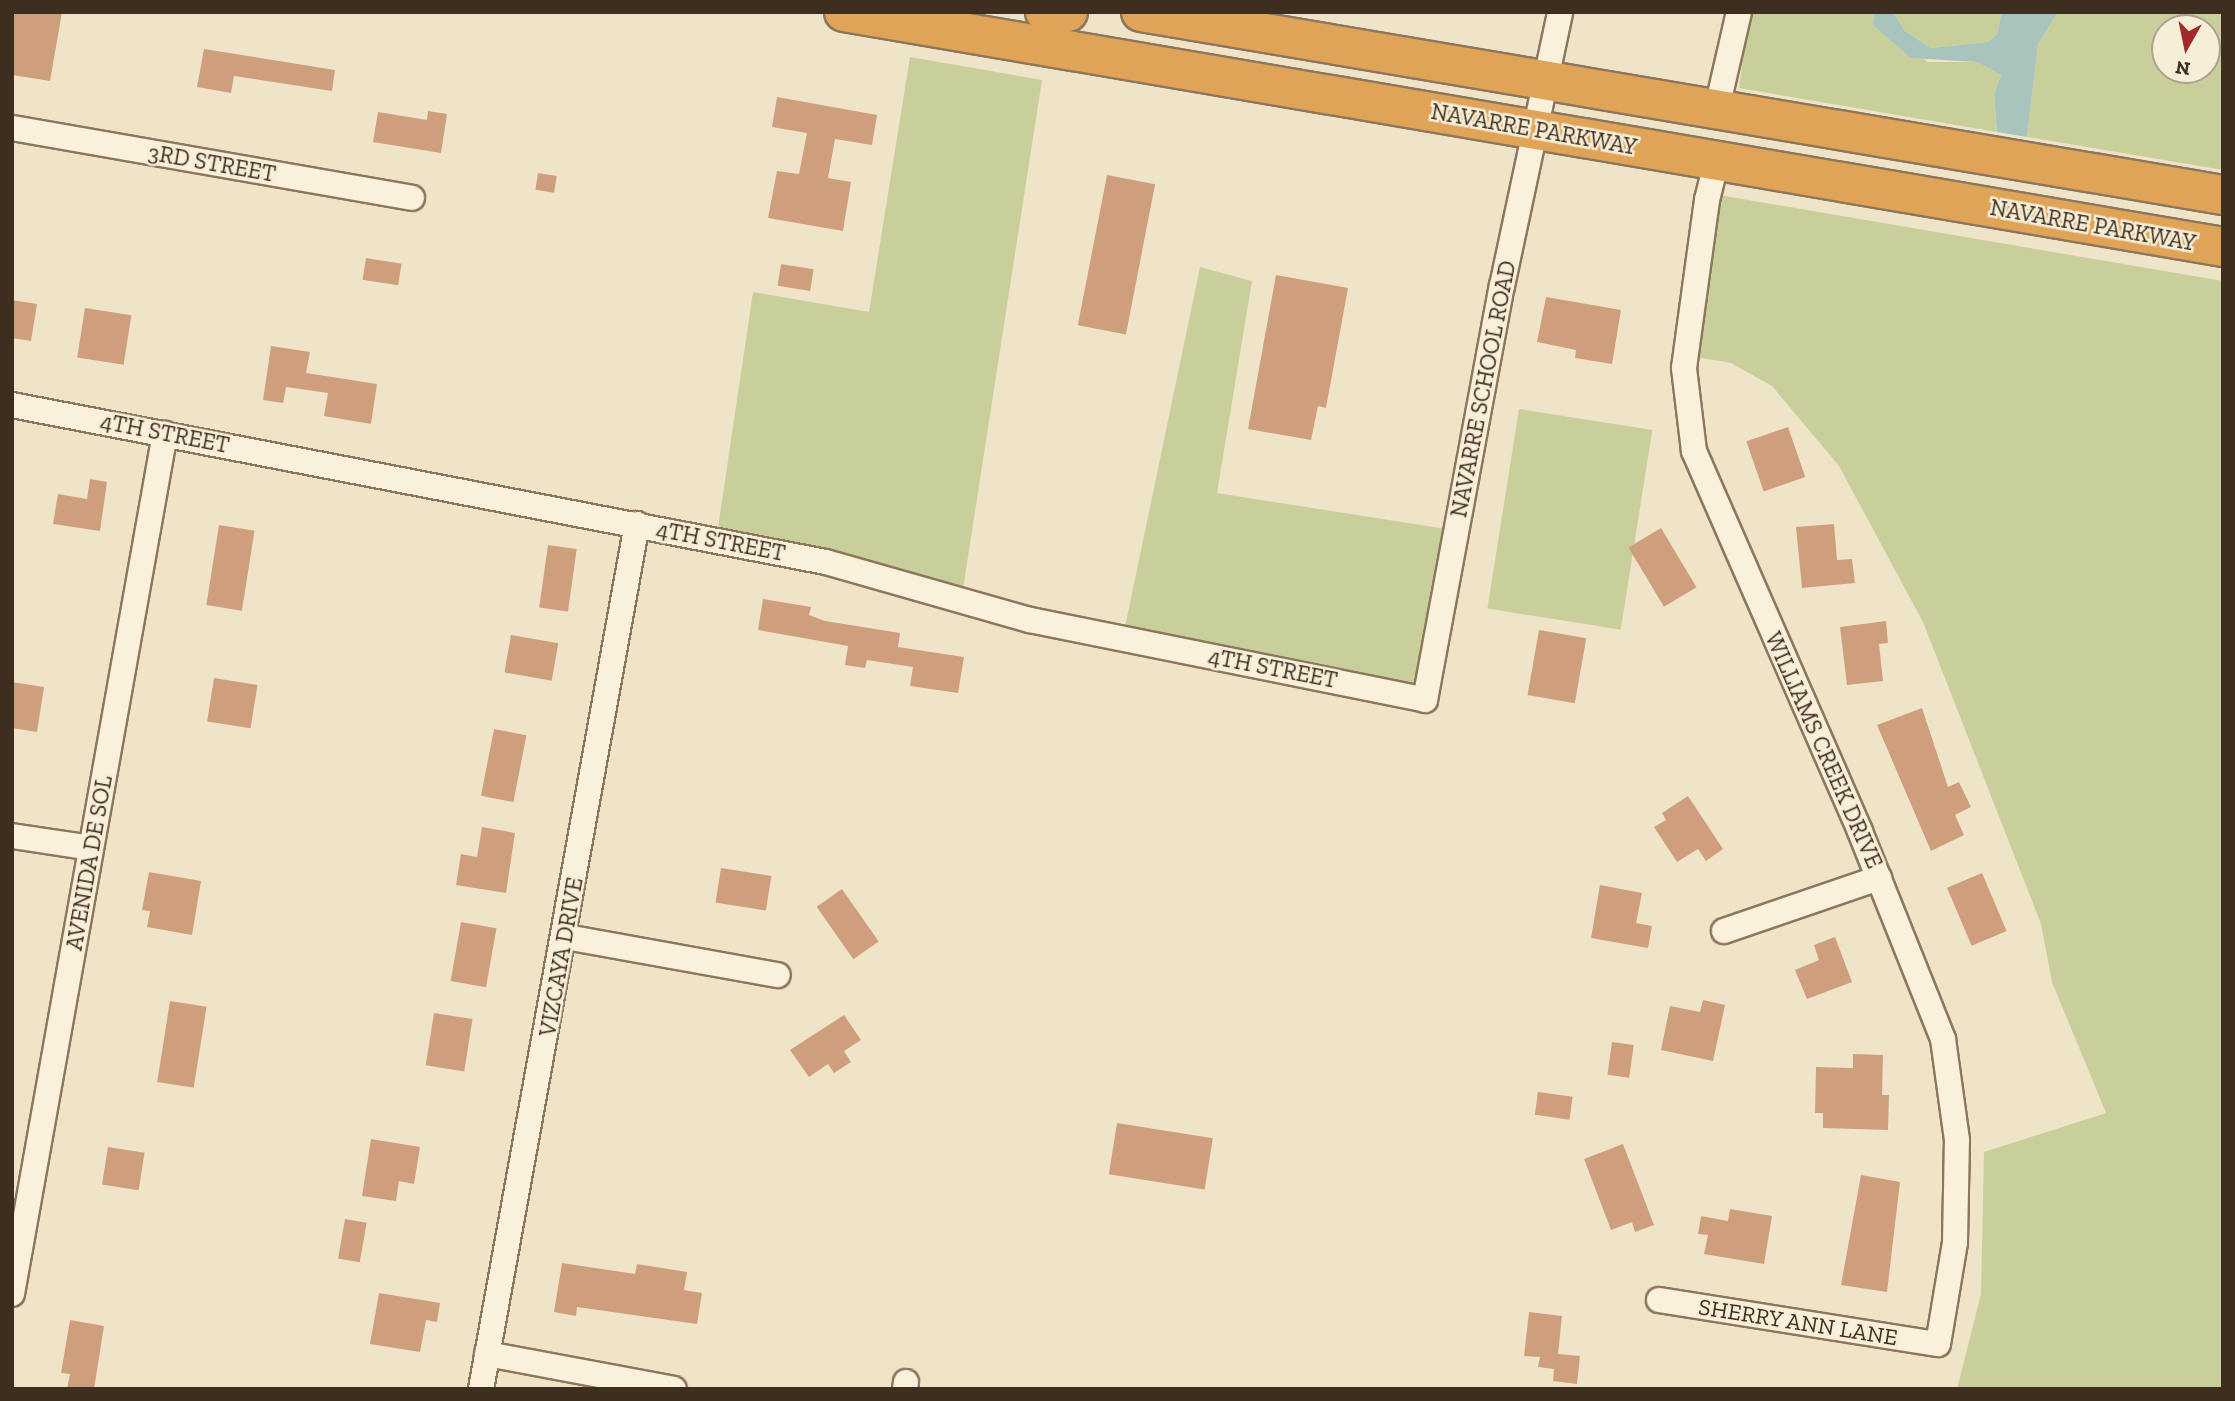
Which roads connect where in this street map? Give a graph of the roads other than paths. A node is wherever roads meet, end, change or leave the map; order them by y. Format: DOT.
graph roads {
  1 [pos="844,12"];
  2 [pos="1045,12"];
  3 [pos="1068,12"];
  4 [pos="1141,12"];
  5 [pos="1560,12"];
  6 [pos="1739,12"];
  7 [pos="1255,22"];
  8 [pos="1544,79"];
  9 [pos="1717,108"];
  10 [pos="12,128"];
  11 [pos="1533,129"];
  12 [pos="1717,160"];
  13 [pos="2223,195"];
  14 [pos="412,198"];
  15 [pos="2223,247"];
  16 [pos="12,405"];
  17 [pos="165,433"];
  18 [pos="636,524"];
  19 [pos="1425,700"];
  20 [pos="12,836"];
  21 [pos="91,848"];
  22 [pos="1879,878"];
  23 [pos="1724,930"];
  24 [pos="566,937"];
  25 [pos="778,975"];
  26 [pos="15,1266"];
  27 [pos="12,1294"];
  28 [pos="1659,1300"];
  29 [pos="1938,1344"];
  30 [pos="487,1354"];
  31 [pos="481,1389"];
  32 [pos="674,1389"];
  1 -- 11 [label="highway, NAVARRE PARKWAY"];
  2 -- 3 [label="highway"];
  4 -- 7 [label="highway"];
  5 -- 8 [label="street, NAVARRE SCHOOL ROAD"];
  6 -- 9 [label="street"];
  7 -- 8 [label="highway"];
  8 -- 9 [label="highway"];
  8 -- 11 [label="street, NAVARRE SCHOOL ROAD"];
  9 -- 13 [label="highway"];
  10 -- 14 [label="street, 3RD STREET"];
  11 -- 12 [label="highway, NAVARRE PARKWAY"];
  11 -- 19 [label="street, NAVARRE SCHOOL ROAD"];
  12 -- 15 [label="highway, NAVARRE PARKWAY"];
  12 -- 22 [label="street, WILLIAMS CREEK DRIVE"];
  16 -- 17 [label="street, 4TH STREET"];
  17 -- 18 [label="street, 4TH STREET"];
  17 -- 21 [label="street, AVENIDA DE SOL"];
  18 -- 19 [label="street, 4TH STREET"];
  18 -- 24 [label="street, VIZCAYA DRIVE"];
  20 -- 21 [label="street"];
  21 -- 26 [label="street, AVENIDA DE SOL"];
  22 -- 23 [label="street"];
  22 -- 29 [label="street, WILLIAMS CREEK DRIVE"];
  24 -- 25 [label="street"];
  24 -- 30 [label="street, VIZCAYA DRIVE"];
  26 -- 27 [label="street, AVENIDA DE SOL"];
  28 -- 29 [label="street, SHERRY ANN LANE"];
  30 -- 31 [label="street, VIZCAYA DRIVE"];
  30 -- 32 [label="street"];
}
